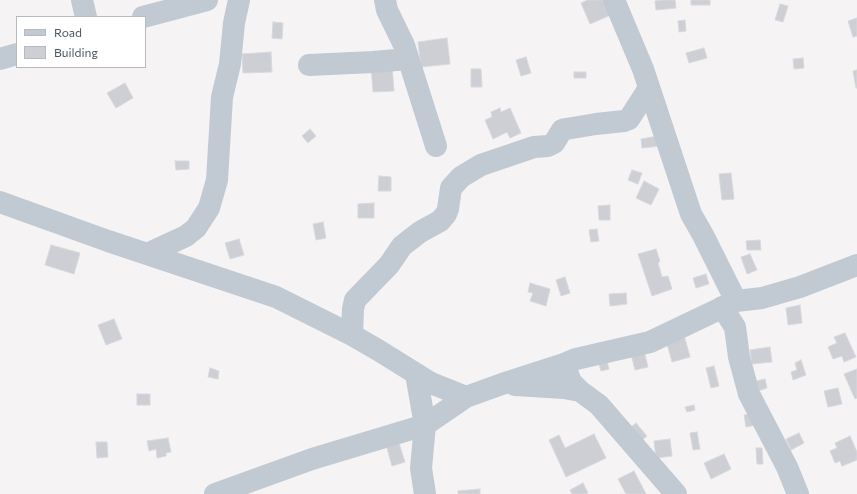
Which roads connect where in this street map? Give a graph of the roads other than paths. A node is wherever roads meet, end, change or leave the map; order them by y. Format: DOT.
graph roads {
  1 [pos="82,0"];
  2 [pos="207,0"];
  3 [pos="239,0"];
  4 [pos="385,0"];
  5 [pos="614,0"];
  6 [pos="86,16"];
  7 [pos="146,16"];
  8 [pos="16,54"];
  9 [pos="0,58"];
  10 [pos="408,59"];
  11 [pos="310,65"];
  12 [pos="649,88"];
  13 [pos="436,146"];
  14 [pos="0,202"];
  15 [pos="146,254"];
  16 [pos="857,265"];
  17 [pos="729,304"];
  18 [pos="352,335"];
  19 [pos="564,364"];
  20 [pos="416,374"];
  21 [pos="502,384"];
  22 [pos="580,391"];
  23 [pos="466,397"];
  24 [pos="425,424"];
  25 [pos="215,494"];
  26 [pos="425,494"];
  27 [pos="676,494"];
  28 [pos="798,494"];
  1 -- 6 [label="street"];
  2 -- 7 [label="street"];
  3 -- 15 [label="street"];
  4 -- 10 [label="street"];
  5 -- 12 [label="street"];
  8 -- 9 [label="street"];
  10 -- 11 [label="street"];
  10 -- 13 [label="street"];
  12 -- 17 [label="street"];
  12 -- 18 [label="street"];
  14 -- 15 [label="street"];
  15 -- 18 [label="street"];
  16 -- 17 [label="street"];
  17 -- 19 [label="street"];
  17 -- 28 [label="street"];
  18 -- 20 [label="street"];
  19 -- 21 [label="street"];
  19 -- 22 [label="street"];
  20 -- 23 [label="street"];
  20 -- 24 [label="street"];
  21 -- 22 [label="street"];
  21 -- 23 [label="street"];
  22 -- 27 [label="street"];
  23 -- 24 [label="street"];
  24 -- 25 [label="street"];
  24 -- 26 [label="street"];
}
